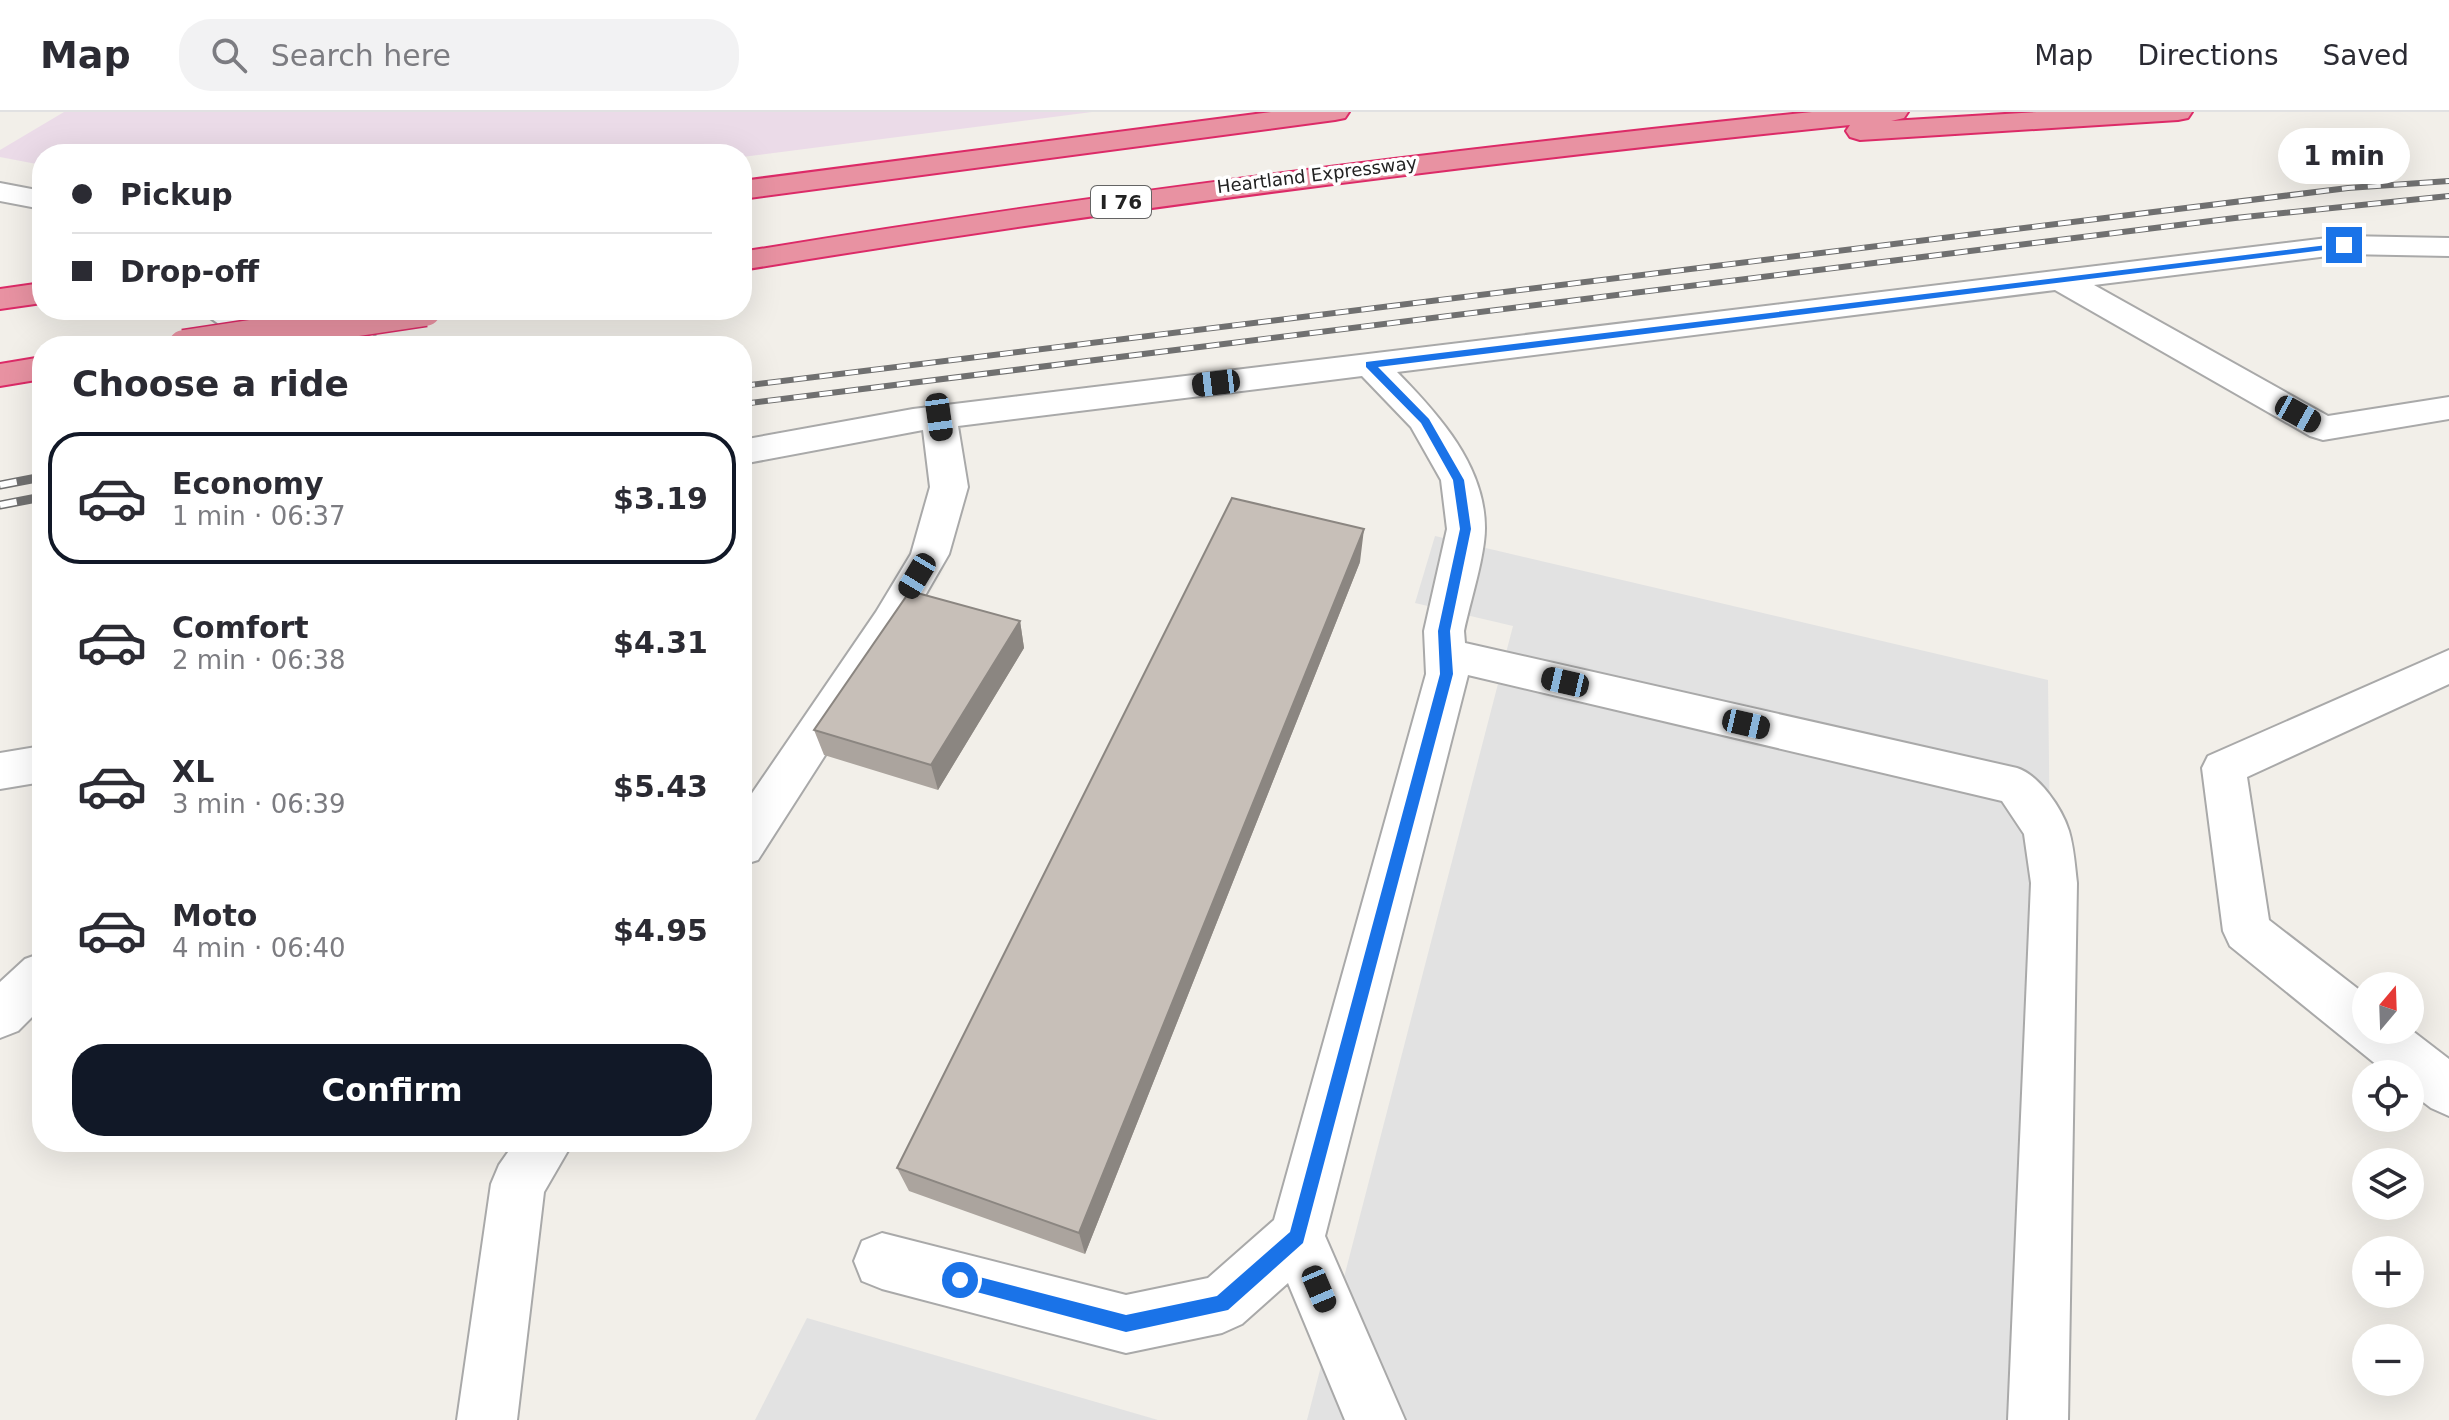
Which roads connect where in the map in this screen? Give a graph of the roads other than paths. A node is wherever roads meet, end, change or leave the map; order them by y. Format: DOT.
graph roads {
  1 [pos="1278,112"];
  2 [pos="1335,112"];
  3 [pos="1894,112"];
  4 [pos="2178,112"];
  5 [pos="1148,135"];
  6 [pos="1502,152"];
  7 [pos="752,189"];
  8 [pos="0,192"];
  9 [pos="32,198"];
  10 [pos="2449,247"];
  11 [pos="752,259"];
  12 [pos="2061,280"];
  13 [pos="32,294"];
  14 [pos="0,299"];
  15 [pos="235,320"];
  16 [pos="328,320"];
  17 [pos="358,320"];
  18 [pos="251,336"];
  19 [pos="258,336"];
  20 [pos="352,336"];
  21 [pos="1370,364"];
  22 [pos="32,370"];
  23 [pos="0,375"];
  24 [pos="2449,408"];
  25 [pos="939,417"];
  26 [pos="752,450"];
  27 [pos="1445,654"];
  28 [pos="2449,666"];
  29 [pos="32,766"];
  30 [pos="0,771"];
  31 [pos="752,831"];
  32 [pos="32,985"];
  33 [pos="2352,1014"];
  34 [pos="0,1015"];
  35 [pos="2390,1044"];
  36 [pos="2449,1091"];
  37 [pos="539,1152"];
  38 [pos="1297,1237"];
  39 [pos="882,1261"];
  40 [pos="487,1420"];
  41 [pos="1375,1420"];
  42 [pos="2038,1420"];
  1 -- 5 [label="highway"];
  2 -- 5 [label="highway"];
  3 -- 6 [label="highway, Heartland Expressway / I 76"];
  4 -- 6 [label="highway"];
  5 -- 7 [label="highway"];
  6 -- 11 [label="highway, Heartland Expressway / I 76"];
  8 -- 9 [label="street"];
  10 -- 12 [label="street"];
  12 -- 21 [label="street"];
  12 -- 24 [label="street"];
  13 -- 14 [label="highway"];
  15 -- 19 [label="street"];
  16 -- 20 [label="street"];
  17 -- 18 [label="highway, bridge"];
  21 -- 25 [label="street"];
  21 -- 27 [label="street"];
  22 -- 23 [label="highway"];
  25 -- 26 [label="street"];
  25 -- 31 [label="street"];
  27 -- 38 [label="street"];
  27 -- 42 [label="street"];
  28 -- 33 [label="street"];
  29 -- 30 [label="street"];
  32 -- 34 [label="street"];
  35 -- 36 [label="street"];
  37 -- 40 [label="street"];
  38 -- 39 [label="street"];
  38 -- 41 [label="street"];
}
